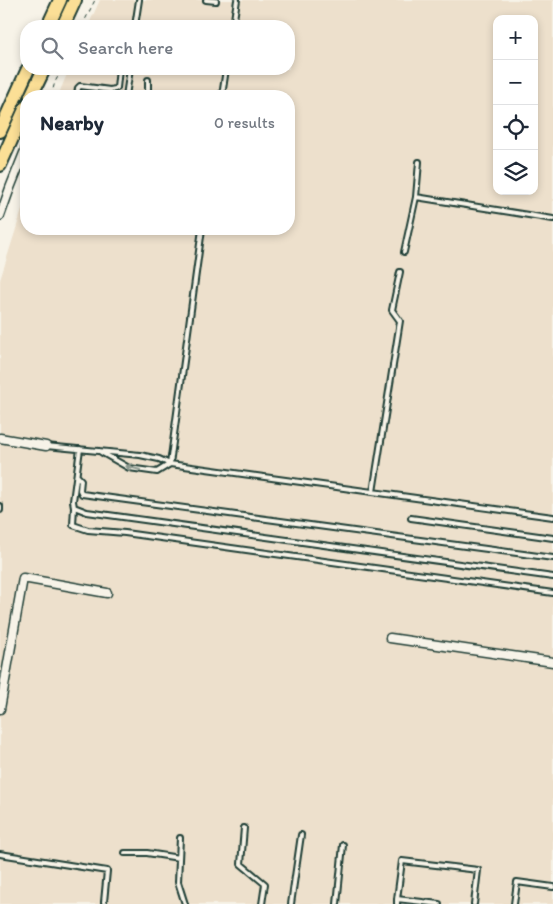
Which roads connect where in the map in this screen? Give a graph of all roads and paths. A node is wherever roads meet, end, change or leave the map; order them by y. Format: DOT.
graph roads {
  1 [pos="60,0"];
  2 [pos="75,0"];
  3 [pos="95,0"];
  4 [pos="139,0"];
  5 [pos="206,0"];
  6 [pos="237,0"];
  7 [pos="216,2"];
  8 [pos="51,20"];
  9 [pos="66,20"];
  10 [pos="85,20"];
  11 [pos="136,20"];
  12 [pos="234,20"];
  13 [pos="25,75"];
  14 [pos="41,75"];
  15 [pos="59,75"];
  16 [pos="118,75"];
  17 [pos="129,75"];
  18 [pos="225,75"];
  19 [pos="148,80"];
  20 [pos="34,90"];
  21 [pos="53,90"];
  22 [pos="78,90"];
  23 [pos="110,90"];
  24 [pos="110,90"];
  25 [pos="127,90"];
  26 [pos="148,90"];
  27 [pos="223,90"];
  28 [pos="20,120"];
  29 [pos="0,131"];
  30 [pos="419,162"];
  31 [pos="20,163"];
  32 [pos="0,165"];
  33 [pos="416,197"];
  34 [pos="0,216"];
  35 [pos="553,219"];
  36 [pos="201,235"];
  37 [pos="404,252"];
  38 [pos="400,272"];
  39 [pos="0,438"];
  40 [pos="46,446"];
  41 [pos="80,449"];
  42 [pos="97,450"];
  43 [pos="170,464"];
  44 [pos="77,476"];
  45 [pos="373,492"];
  46 [pos="0,506"];
  47 [pos="74,507"];
  48 [pos="0,510"];
  49 [pos="553,517"];
  50 [pos="411,518"];
  51 [pos="553,538"];
  52 [pos="553,558"];
  53 [pos="553,577"];
  54 [pos="107,593"];
  55 [pos="553,593"];
  56 [pos="390,638"];
  57 [pos="553,662"];
  58 [pos="0,709"];
  59 [pos="244,828"];
  60 [pos="301,835"];
  61 [pos="180,838"];
  62 [pos="343,845"];
  63 [pos="125,853"];
  64 [pos="0,854"];
  65 [pos="179,858"];
  66 [pos="553,887"];
  67 [pos="104,902"];
  68 [pos="397,902"];
  69 [pos="185,904"];
  70 [pos="262,904"];
  71 [pos="291,904"];
  72 [pos="337,904"];
  73 [pos="439,904"];
  74 [pos="474,904"];
  75 [pos="514,904"];
  1 -- 8 [label="highway"];
  2 -- 9 [label="highway"];
  3 -- 10 [label="path"];
  4 -- 11 [label="lane"];
  5 -- 7 [label="lane"];
  6 -- 12 [label="lane"];
  13 -- 29 [label="highway"];
  14 -- 20 [label="highway"];
  15 -- 21 [label="path"];
  16 -- 24 [label="lane"];
  17 -- 25 [label="lane"];
  18 -- 27 [label="lane"];
  19 -- 26 [label="lane"];
  22 -- 23 [label="lane"];
  28 -- 32 [label="highway"];
  30 -- 33 [label="lane"];
  31 -- 34 [label="street"];
  33 -- 35 [label="lane"];
  33 -- 37 [label="lane"];
  36 -- 43 [label="lane"];
  38 -- 45 [label="lane"];
  39 -- 40 [label="street"];
  40 -- 41 [label="lane"];
  41 -- 42 [label="lane"];
  41 -- 44 [label="lane"];
  42 -- 43 [label="lane"];
  43 -- 42 [label="lane, one-way"];
  43 -- 45 [label="lane"];
  44 -- 47 [label="lane"];
  44 -- 52 [label="lane"];
  45 -- 49 [label="lane"];
  46 -- 48 [label="lane"];
  47 -- 53 [label="lane"];
  47 -- 55 [label="lane"];
  50 -- 51 [label="lane"];
  54 -- 58 [label="street"];
  56 -- 57 [label="street"];
  59 -- 70 [label="lane"];
  60 -- 71 [label="lane"];
  61 -- 65 [label="lane"];
  62 -- 72 [label="lane"];
  63 -- 65 [label="lane"];
  64 -- 67 [label="lane"];
  65 -- 69 [label="lane"];
  66 -- 75 [label="lane"];
  68 -- 73 [label="lane"];
  68 -- 74 [label="lane"];
}
